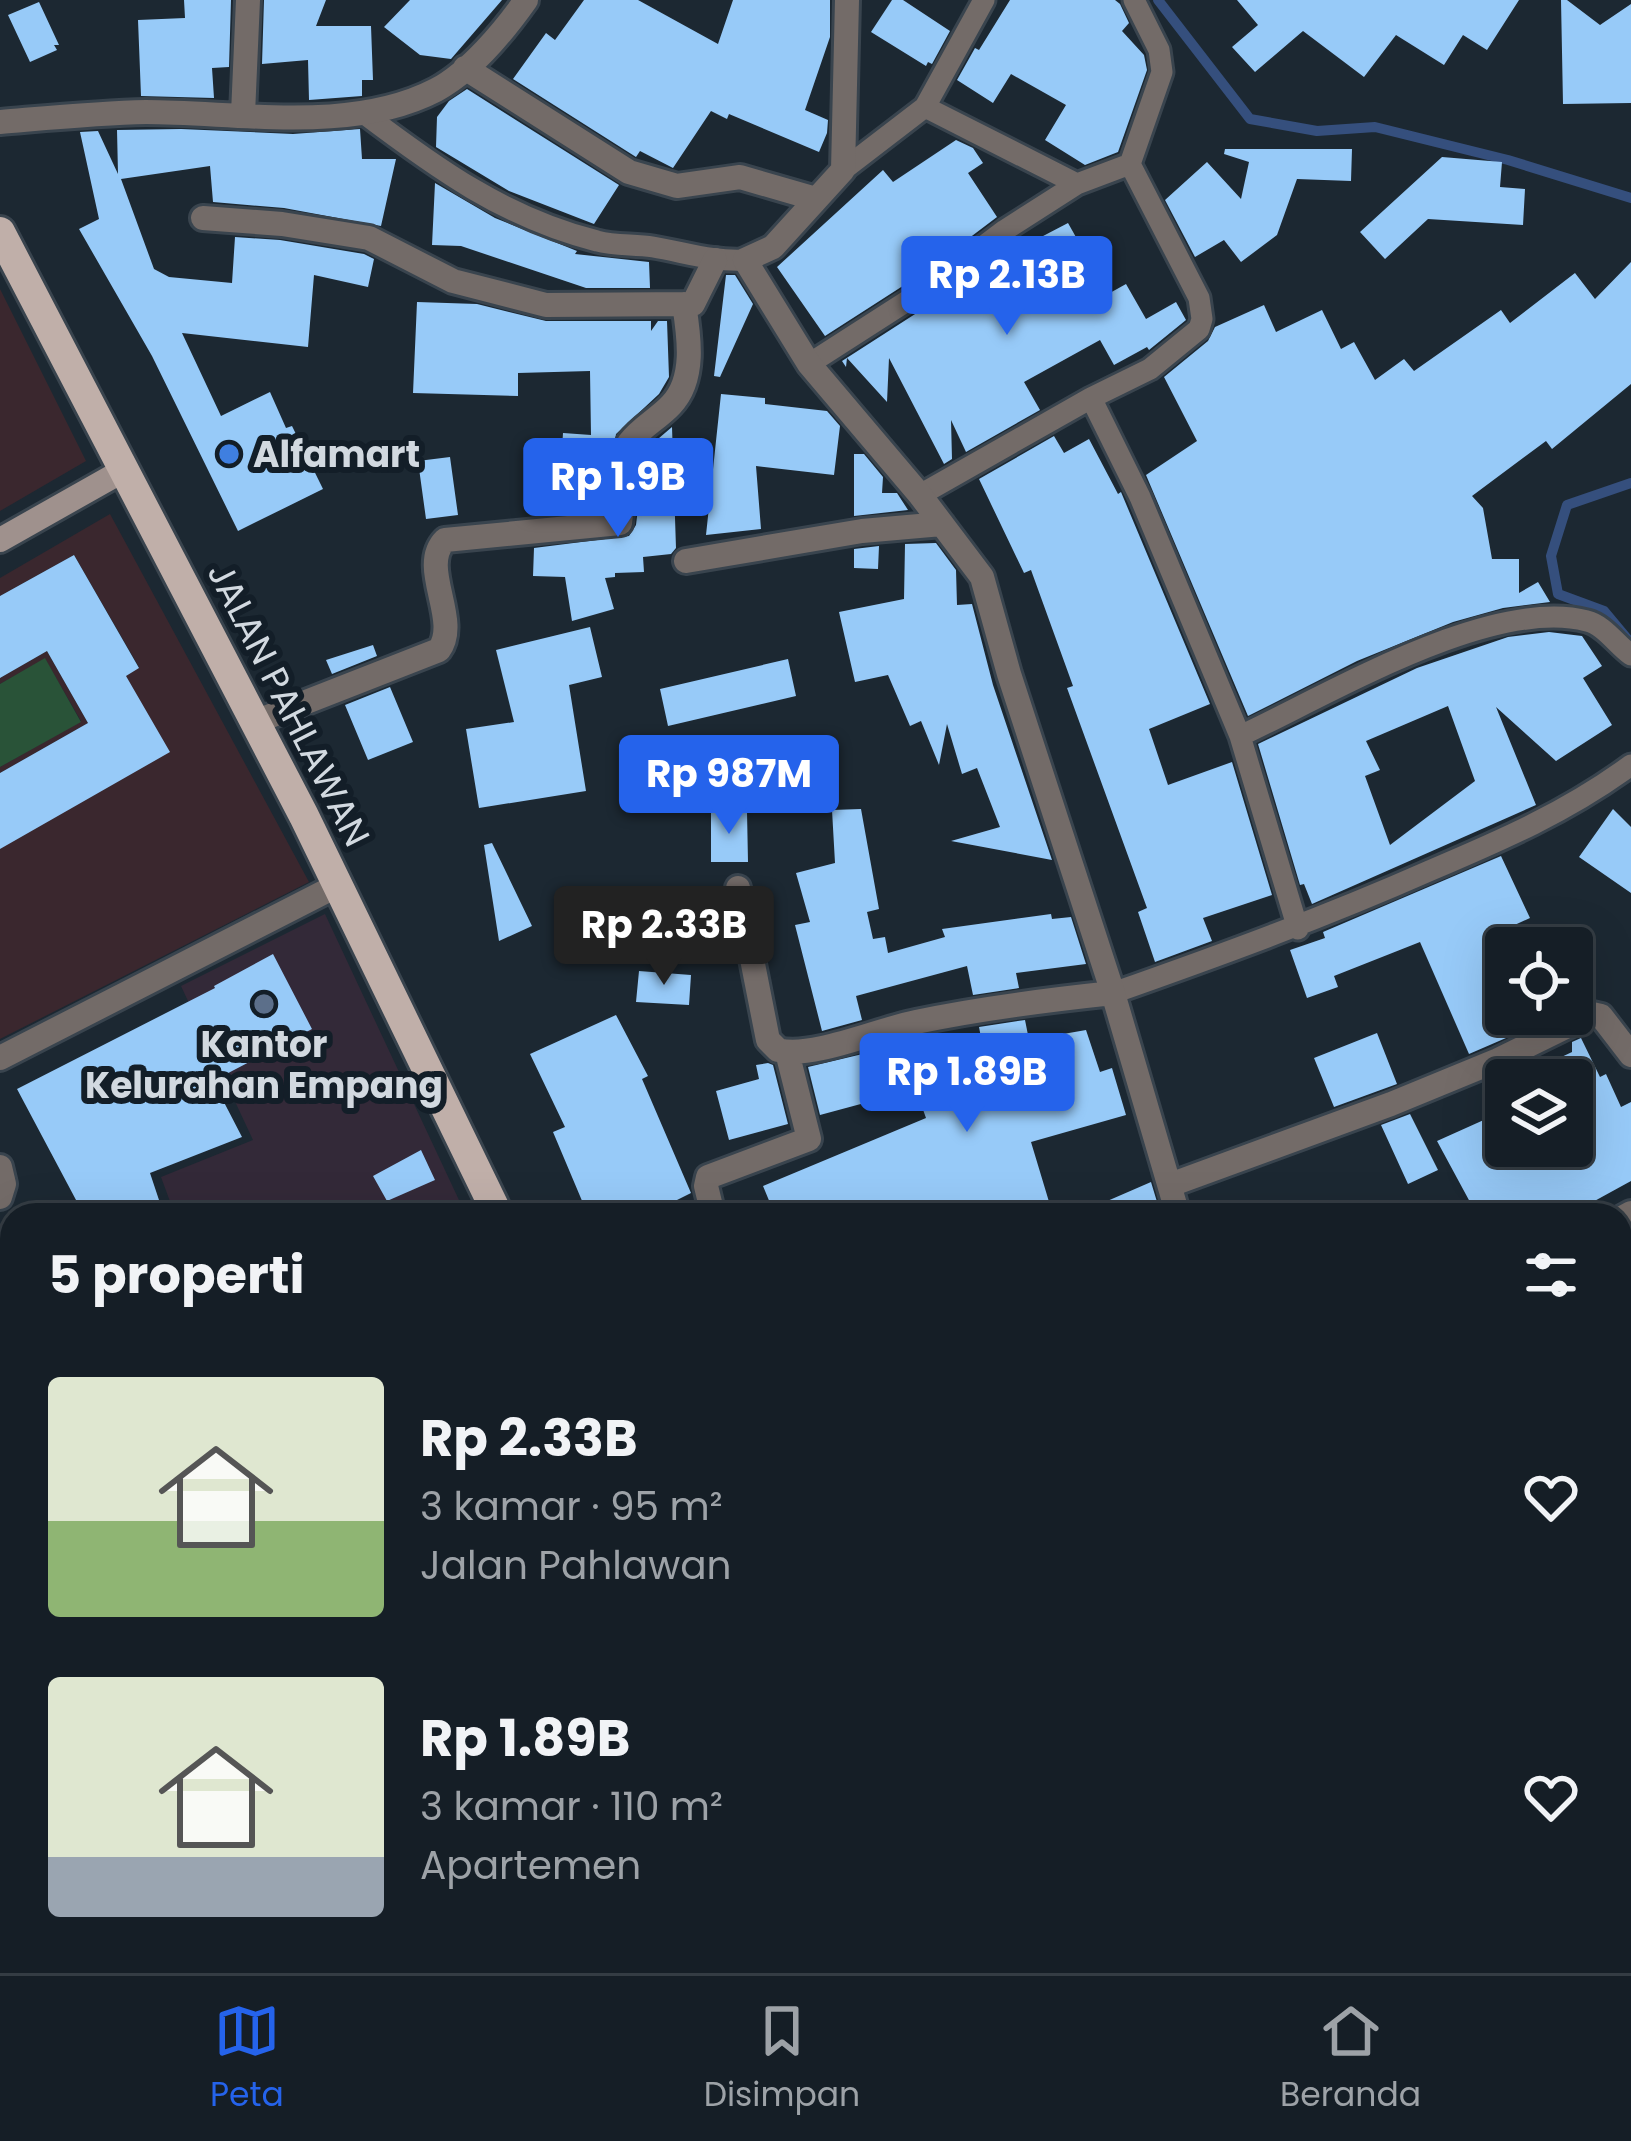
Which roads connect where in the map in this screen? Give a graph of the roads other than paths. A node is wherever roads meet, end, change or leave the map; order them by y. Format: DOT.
graph roads {
  1 [pos="248,0"];
  2 [pos="526,0"];
  3 [pos="847,0"];
  4 [pos="984,0"];
  5 [pos="1134,0"];
  6 [pos="465,68"];
  7 [pos="925,107"];
  8 [pos="362,112"];
  9 [pos="243,114"];
  10 [pos="0,122"];
  11 [pos="1130,164"];
  12 [pos="843,170"];
  13 [pos="1077,184"];
  14 [pos="816,199"];
  15 [pos="203,218"];
  16 [pos="0,232"];
  17 [pos="715,260"];
  18 [pos="745,260"];
  19 [pos="684,304"];
  20 [pos="809,364"];
  21 [pos="1091,398"];
  22 [pos="124,470"];
  23 [pos="920,495"];
  24 [pos="942,524"];
  25 [pos="0,540"];
  26 [pos="686,561"];
  27 [pos="1631,655"];
  28 [pos="255,722"];
  29 [pos="1240,736"];
  30 [pos="1631,765"];
  31 [pos="338,885"];
  32 [pos="739,888"];
  33 [pos="1298,928"];
  34 [pos="1113,993"];
  35 [pos="787,1052"];
  36 [pos="1631,1055"];
  37 [pos="0,1058"];
  38 [pos="0,1168"];
  39 [pos="1170,1185"];
  40 [pos="0,1197"];
  41 [pos="492,1203"];
  42 [pos="711,1203"];
  43 [pos="1175,1203"];
  1 -- 9 [label="street"];
  2 -- 6 [label="street"];
  3 -- 12 [label="street"];
  4 -- 7 [label="lane"];
  5 -- 11 [label="lane"];
  6 -- 8 [label="street"];
  6 -- 14 [label="street"];
  7 -- 12 [label="lane"];
  7 -- 13 [label="lane"];
  8 -- 9 [label="street"];
  8 -- 17 [label="lane"];
  9 -- 10 [label="street"];
  11 -- 13 [label="lane"];
  11 -- 21 [label="lane"];
  12 -- 14 [label="street"];
  13 -- 20 [label="lane"];
  14 -- 18 [label="street"];
  15 -- 19 [label="street"];
  16 -- 22 [label="main road, JALAN PAHLAWAN"];
  17 -- 18 [label="lane"];
  17 -- 19 [label="street"];
  18 -- 20 [label="street"];
  19 -- 28 [label="street"];
  20 -- 23 [label="street"];
  21 -- 23 [label="lane"];
  21 -- 29 [label="lane"];
  22 -- 25 [label="street"];
  22 -- 28 [label="main road, JALAN PAHLAWAN"];
  23 -- 24 [label="street"];
  24 -- 26 [label="street"];
  24 -- 34 [label="street"];
  27 -- 29 [label="lane"];
  28 -- 31 [label="main road, JALAN PAHLAWAN"];
  29 -- 33 [label="lane"];
  30 -- 33 [label="lane"];
  31 -- 37 [label="street"];
  31 -- 41 [label="main road, JALAN PAHLAWAN"];
  32 -- 35 [label="street"];
  33 -- 34 [label="lane"];
  34 -- 35 [label="street"];
  34 -- 39 [label="street"];
  35 -- 42 [label="street"];
  36 -- 39 [label="street"];
  38 -- 40 [label="street"];
  39 -- 43 [label="street"];
}
